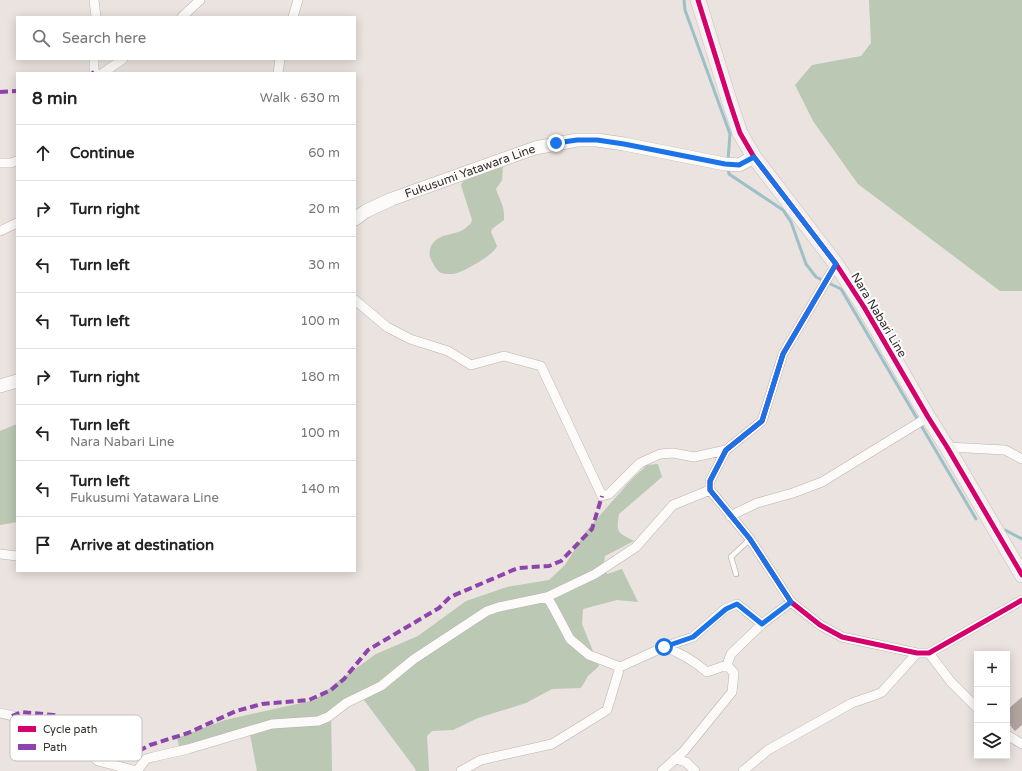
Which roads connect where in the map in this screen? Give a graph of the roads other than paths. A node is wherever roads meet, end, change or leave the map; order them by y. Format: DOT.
graph roads {
  1 [pos="94,0"];
  2 [pos="200,0"];
  3 [pos="298,0"];
  4 [pos="698,0"];
  5 [pos="96,16"];
  6 [pos="183,16"];
  7 [pos="293,16"];
  8 [pos="94,60"];
  9 [pos="122,60"];
  10 [pos="280,60"];
  11 [pos="94,72"];
  12 [pos="104,72"];
  13 [pos="278,72"];
  14 [pos="754,157"];
  15 [pos="16,161"];
  16 [pos="0,163"];
  17 [pos="356,218"];
  18 [pos="16,223"];
  19 [pos="0,231"];
  20 [pos="836,264"];
  21 [pos="356,303"];
  22 [pos="16,381"];
  23 [pos="0,386"];
  24 [pos="928,417"];
  25 [pos="947,447"];
  26 [pos="726,450"];
  27 [pos="1022,459"];
  28 [pos="710,490"];
  29 [pos="730,516"];
  30 [pos="750,539"];
  31 [pos="0,554"];
  32 [pos="16,556"];
  33 [pos="736,574"];
  34 [pos="1022,575"];
  35 [pos="546,597"];
  36 [pos="1022,600"];
  37 [pos="791,602"];
  38 [pos="762,624"];
  39 [pos="664,647"];
  40 [pos="917,653"];
  41 [pos="929,653"];
  42 [pos="727,665"];
  43 [pos="620,667"];
  44 [pos="974,705"];
  45 [pos="0,713"];
  46 [pos="10,715"];
  47 [pos="1010,737"];
  48 [pos="1022,744"];
  49 [pos="674,759"];
  50 [pos="98,761"];
  51 [pos="137,771"];
  52 [pos="462,771"];
  53 [pos="662,771"];
  54 [pos="695,771"];
  55 [pos="743,771"];
  1 -- 5 [label="street"];
  2 -- 6 [label="street"];
  3 -- 7 [label="street"];
  4 -- 14 [label="main road, Nara Nabari Line"];
  8 -- 11 [label="street"];
  9 -- 12 [label="street"];
  10 -- 13 [label="street"];
  14 -- 17 [label="main road, Fukusumi Yatawara Line"];
  14 -- 20 [label="main road, Nara Nabari Line"];
  15 -- 16 [label="street"];
  18 -- 19 [label="street"];
  20 -- 24 [label="main road, Nara Nabari Line"];
  20 -- 26 [label="street"];
  21 -- 26 [label="street"];
  22 -- 23 [label="main road"];
  24 -- 25 [label="main road, Nara Nabari Line"];
  24 -- 29 [label="street"];
  25 -- 27 [label="street"];
  25 -- 34 [label="main road, Nara Nabari Line"];
  26 -- 28 [label="street"];
  28 -- 29 [label="street"];
  28 -- 35 [label="street"];
  29 -- 30 [label="street"];
  30 -- 33 [label="lane"];
  30 -- 37 [label="street"];
  31 -- 32 [label="street"];
  35 -- 43 [label="street"];
  35 -- 51 [label="street"];
  36 -- 41 [label="street"];
  37 -- 38 [label="street"];
  37 -- 40 [label="street"];
  38 -- 39 [label="street"];
  38 -- 42 [label="street"];
  39 -- 42 [label="street"];
  39 -- 43 [label="street"];
  40 -- 41 [label="street"];
  40 -- 55 [label="street"];
  41 -- 44 [label="street"];
  42 -- 49 [label="street"];
  43 -- 52 [label="street"];
  45 -- 46 [label="street"];
  47 -- 48 [label="street"];
  49 -- 53 [label="street"];
  49 -- 54 [label="street"];
  50 -- 51 [label="street"];
}
